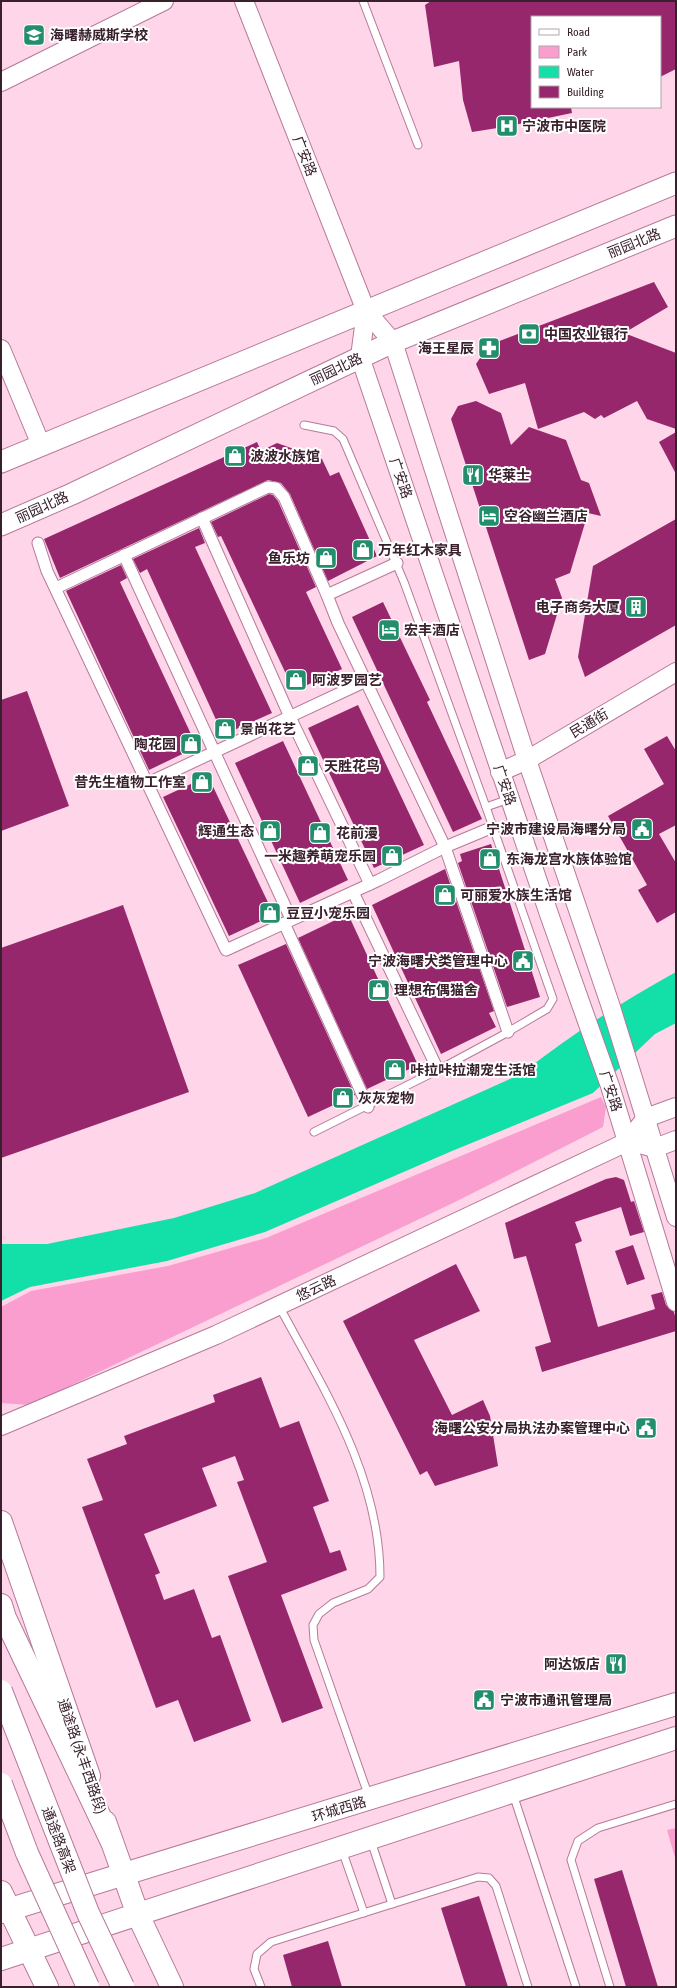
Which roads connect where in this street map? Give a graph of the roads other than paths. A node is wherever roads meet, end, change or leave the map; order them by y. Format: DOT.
graph roads {
  1 [pos="164,1"];
  2 [pos="244,1"];
  3 [pos="363,1"];
  4 [pos="1,82"];
  5 [pos="418,145"];
  6 [pos="676,183"];
  7 [pos="676,226"];
  8 [pos="366,311"];
  9 [pos="393,342"];
  10 [pos="1,349"];
  11 [pos="360,357"];
  12 [pos="304,425"];
  13 [pos="41,445"];
  14 [pos="1,462"];
  15 [pos="202,518"];
  16 [pos="1,525"];
  17 [pos="38,543"];
  18 [pos="124,556"];
  19 [pos="397,563"];
  20 [pos="56,588"];
  21 [pos="327,595"];
  22 [pos="676,672"];
  23 [pos="366,682"];
  24 [pos="290,717"];
  25 [pos="215,752"];
  26 [pos="527,760"];
  27 [pos="500,772"];
  28 [pos="148,783"];
  29 [pos="510,799"];
  30 [pos="486,807"];
  31 [pos="493,827"];
  32 [pos="445,847"];
  33 [pos="370,884"];
  34 [pos="353,892"];
  35 [pos="288,921"];
  36 [pos="508,1032"];
  37 [pos="438,1070"];
  38 [pos="368,1107"];
  39 [pos="676,1107"];
  40 [pos="646,1118"];
  41 [pos="314,1132"];
  42 [pos="676,1140"];
  43 [pos="627,1142"];
  44 [pos="655,1148"];
  45 [pos="676,1217"];
  46 [pos="676,1302"];
  47 [pos="279,1305"];
  48 [pos="1,1426"];
  49 [pos="1,1522"];
  50 [pos="3,1612"];
  51 [pos="1,1692"];
  52 [pos="676,1704"];
  53 [pos="676,1738"];
  54 [pos="1,1784"];
  55 [pos="513,1792"];
  56 [pos="370,1799"];
  57 [pos="676,1804"];
  58 [pos="370,1839"];
  59 [pos="111,1840"];
  60 [pos="342,1848"];
  61 [pos="124,1876"];
  62 [pos="392,1904"];
  63 [pos="4,1905"];
  64 [pos="364,1913"];
  65 [pos="138,1915"];
  66 [pos="29,1950"];
  67 [pos="1,1959"];
  68 [pos="47,1987"];
  69 [pos="88,1987"];
  70 [pos="123,1987"];
  71 [pos="172,1987"];
  72 [pos="260,1987"];
  73 [pos="528,1987"];
  74 [pos="576,1987"];
  75 [pos="610,1987"];
  1 -- 4 [label="street"];
  2 -- 8 [label="street, 广安路"];
  3 -- 5 [label="lane"];
  6 -- 8 [label="main road"];
  7 -- 9 [label="main road, 丽园北路"];
  8 -- 9 [label="street, 广安路"];
  8 -- 11 [label="street, 广安路"];
  8 -- 13 [label="main road"];
  9 -- 11 [label="main road, 丽园北路"];
  9 -- 26 [label="street, 广安路"];
  10 -- 13 [label="street"];
  11 -- 16 [label="main road, 丽园北路"];
  11 -- 27 [label="street, 广安路"];
  12 -- 19 [label="lane"];
  13 -- 14 [label="main road"];
  15 -- 18 [label="street"];
  15 -- 21 [label="street"];
  15 -- 24 [label="street"];
  17 -- 20 [label="street"];
  18 -- 20 [label="street"];
  18 -- 25 [label="street"];
  19 -- 21 [label="street"];
  19 -- 30 [label="lane"];
  20 -- 28 [label="street"];
  21 -- 23 [label="street"];
  22 -- 26 [label="street, 民通街"];
  23 -- 24 [label="street"];
  23 -- 32 [label="street"];
  24 -- 25 [label="street"];
  24 -- 33 [label="street"];
  25 -- 28 [label="street"];
  25 -- 35 [label="street"];
  26 -- 27 [label="street, 民通街"];
  26 -- 40 [label="street, 广安路"];
  27 -- 29 [label="street, 广安路"];
  28 -- 35 [label="street"];
  29 -- 30 [label="lane"];
  29 -- 43 [label="street, 广安路"];
  30 -- 31 [label="lane"];
  31 -- 32 [label="street"];
  31 -- 36 [label="lane"];
  32 -- 33 [label="street"];
  32 -- 36 [label="street"];
  33 -- 34 [label="street"];
  34 -- 35 [label="street"];
  34 -- 37 [label="street"];
  35 -- 38 [label="street"];
  36 -- 37 [label="lane"];
  37 -- 38 [label="lane"];
  38 -- 41 [label="lane"];
  39 -- 40 [label="street"];
  40 -- 43 [label="street, 悠云路"];
  40 -- 44 [label="street, 广安路"];
  42 -- 44 [label="street"];
  43 -- 44 [label="street"];
  43 -- 46 [label="street, 广安路"];
  43 -- 47 [label="street, 悠云路"];
  44 -- 45 [label="street, 广安路"];
  47 -- 48 [label="street, 悠云路"];
  47 -- 56 [label="lane"];
  49 -- 59 [label="main road, 通途路 (永丰西路段)"];
  50 -- 59 [label="main road"];
  51 -- 70 [label="main road, 通途路高架, bridge"];
  52 -- 56 [label="main road, 环城西路"];
  53 -- 55 [label="main road"];
  54 -- 69 [label="main road, bridge"];
  55 -- 58 [label="main road"];
  55 -- 74 [label="lane"];
  56 -- 61 [label="main road, 环城西路"];
  57 -- 75 [label="lane"];
  58 -- 60 [label="main road"];
  58 -- 62 [label="lane"];
  59 -- 61 [label="main road, 通途路 (永丰西路段)"];
  60 -- 64 [label="lane"];
  60 -- 65 [label="main road"];
  61 -- 63 [label="main road, 环城西路"];
  61 -- 65 [label="main road, 通途路 (永丰西路段)"];
  62 -- 64 [label="lane"];
  62 -- 73 [label="lane"];
  63 -- 66 [label="main road"];
  64 -- 72 [label="lane"];
  65 -- 66 [label="main road"];
  65 -- 71 [label="main road, 通途路 (永丰西路段)"];
  66 -- 67 [label="main road"];
  66 -- 68 [label="main road"];
}
